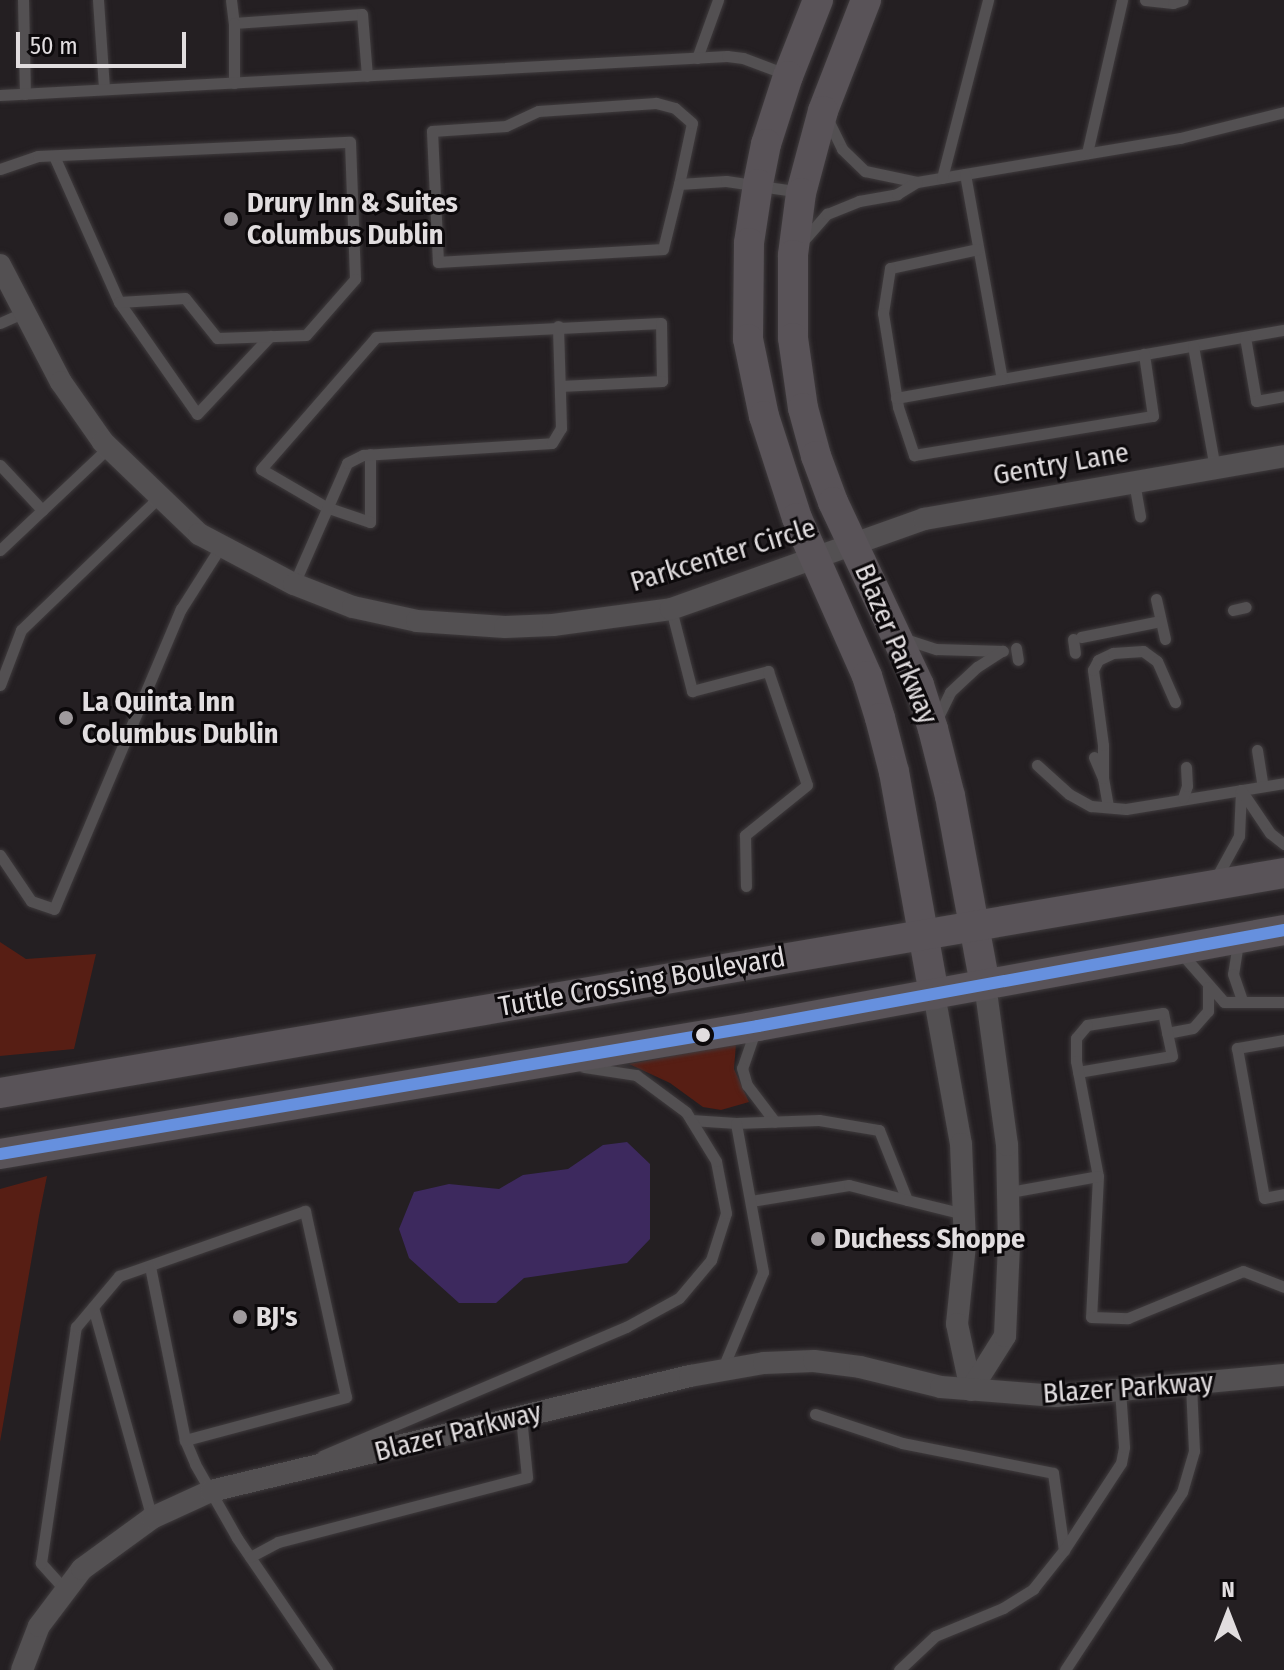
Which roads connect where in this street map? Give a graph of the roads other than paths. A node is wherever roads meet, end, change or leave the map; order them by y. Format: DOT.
graph roads {
  1 [pos="23,0"];
  2 [pos="98,0"];
  3 [pos="231,0"];
  4 [pos="718,0"];
  5 [pos="818,0"];
  6 [pos="866,0"];
  7 [pos="988,0"];
  8 [pos="1122,0"];
  9 [pos="1145,0"];
  10 [pos="1183,0"];
  11 [pos="234,23"];
  12 [pos="697,58"];
  13 [pos="367,76"];
  14 [pos="788,76"];
  15 [pos="234,83"];
  16 [pos="104,89"];
  17 [pos="25,94"];
  18 [pos="0,95"];
  19 [pos="823,111"];
  20 [pos="1284,112"];
  21 [pos="1087,153"];
  22 [pos="54,156"];
  23 [pos="0,169"];
  24 [pos="965,174"];
  25 [pos="942,178"];
  26 [pos="917,182"];
  27 [pos="679,184"];
  28 [pos="758,184"];
  29 [pos="801,193"];
  30 [pos="978,249"];
  31 [pos="793,255"];
  32 [pos="0,265"];
  33 [pos="119,302"];
  34 [pos="22,313"];
  35 [pos="0,323"];
  36 [pos="558,326"];
  37 [pos="1284,330"];
  38 [pos="270,336"];
  39 [pos="1245,337"];
  40 [pos="1193,346"];
  41 [pos="1144,354"];
  42 [pos="1002,379"];
  43 [pos="560,386"];
  44 [pos="1284,396"];
  45 [pos="896,398"];
  46 [pos="109,447"];
  47 [pos="370,454"];
  48 [pos="1284,456"];
  49 [pos="0,465"];
  50 [pos="1215,468"];
  51 [pos="1134,482"];
  52 [pos="159,497"];
  53 [pos="326,507"];
  54 [pos="42,510"];
  55 [pos="1140,516"];
  56 [pos="853,545"];
  57 [pos="221,546"];
  58 [pos="0,550"];
  59 [pos="816,559"];
  60 [pos="294,584"];
  61 [pos="1156,599"];
  62 [pos="1246,607"];
  63 [pos="671,609"];
  64 [pos="1233,610"];
  65 [pos="1160,621"];
  66 [pos="897,635"];
  67 [pos="1165,639"];
  68 [pos="1075,653"];
  69 [pos="0,685"];
  70 [pos="1175,702"];
  71 [pos="933,729"];
  72 [pos="1257,750"];
  73 [pos="1094,757"];
  74 [pos="1037,765"];
  75 [pos="1186,767"];
  76 [pos="1103,778"];
  77 [pos="1284,783"];
  78 [pos="1263,786"];
  79 [pos="1241,790"];
  80 [pos="1183,798"];
  81 [pos="1108,807"];
  82 [pos="1284,844"];
  83 [pos="0,855"];
  84 [pos="1284,873"];
  85 [pos="746,886"];
  86 [pos="1211,886"];
  87 [pos="974,927"];
  88 [pos="1284,930"];
  89 [pos="923,935"];
  90 [pos="1239,938"];
  91 [pos="1178,949"];
  92 [pos="985,985"];
  93 [pos="1208,987"];
  94 [pos="934,994"];
  95 [pos="1242,1000"];
  96 [pos="1284,1002"];
  97 [pos="758,1026"];
  98 [pos="1167,1033"];
  99 [pos="1284,1040"];
  100 [pos="552,1061"];
  101 [pos="1078,1072"];
  102 [pos="0,1093"];
  103 [pos="691,1120"];
  104 [pos="775,1122"];
  105 [pos="736,1123"];
  106 [pos="0,1154"];
  107 [pos="1098,1176"];
  108 [pos="1010,1192"];
  109 [pos="1284,1194"];
  110 [pos="907,1200"];
  111 [pos="751,1201"];
  112 [pos="964,1214"];
  113 [pos="150,1266"];
  114 [pos="1284,1287"];
  115 [pos="93,1307"];
  116 [pos="721,1370"];
  117 [pos="1284,1375"];
  118 [pos="1191,1384"];
  119 [pos="971,1390"];
  120 [pos="1120,1390"];
  121 [pos="815,1414"];
  122 [pos="521,1417"];
  123 [pos="185,1440"];
  124 [pos="291,1472"];
  125 [pos="211,1491"];
  126 [pos="152,1518"];
  127 [pos="1064,1550"];
  128 [pos="250,1557"];
  129 [pos="66,1591"];
  130 [pos="22,1670"];
  131 [pos="327,1670"];
  132 [pos="899,1670"];
  133 [pos="1065,1670"];
  1 -- 17 [label="lane"];
  2 -- 16 [label="lane"];
  3 -- 11 [label="lane"];
  4 -- 12 [label="lane"];
  5 -- 14 [label="main road, Blazer Parkway"];
  6 -- 19 [label="main road, Blazer Parkway"];
  7 -- 25 [label="lane"];
  8 -- 21 [label="lane"];
  9 -- 10 [label="lane"];
  11 -- 13 [label="lane"];
  11 -- 15 [label="lane"];
  12 -- 13 [label="lane"];
  12 -- 14 [label="lane"];
  13 -- 15 [label="lane"];
  14 -- 28 [label="main road, Blazer Parkway"];
  15 -- 16 [label="lane"];
  16 -- 17 [label="lane"];
  17 -- 18 [label="lane"];
  19 -- 26 [label="lane"];
  19 -- 29 [label="main road, Blazer Parkway"];
  20 -- 21 [label="lane"];
  21 -- 24 [label="lane"];
  22 -- 23 [label="lane"];
  22 -- 33 [label="lane"];
  22 -- 38 [label="lane"];
  24 -- 25 [label="lane"];
  24 -- 30 [label="lane"];
  25 -- 26 [label="lane"];
  26 -- 31 [label="lane"];
  27 -- 27 [label="lane"];
  27 -- 28 [label="lane"];
  28 -- 29 [label="lane"];
  28 -- 59 [label="main road, Blazer Parkway"];
  29 -- 31 [label="main road, Blazer Parkway"];
  30 -- 42 [label="lane"];
  30 -- 45 [label="lane"];
  31 -- 56 [label="main road, Blazer Parkway"];
  32 -- 34 [label="street, Parkcenter Circle"];
  33 -- 38 [label="lane"];
  33 -- 38 [label="lane"];
  34 -- 35 [label="lane"];
  34 -- 46 [label="street, Parkcenter Circle"];
  36 -- 43 [label="lane"];
  36 -- 43 [label="lane"];
  36 -- 53 [label="lane"];
  37 -- 39 [label="lane"];
  39 -- 40 [label="lane"];
  39 -- 44 [label="lane"];
  40 -- 41 [label="lane"];
  40 -- 50 [label="lane"];
  41 -- 42 [label="lane"];
  41 -- 45 [label="lane"];
  42 -- 45 [label="lane"];
  43 -- 47 [label="lane"];
  46 -- 52 [label="street, Parkcenter Circle"];
  46 -- 54 [label="lane"];
  47 -- 53 [label="lane"];
  47 -- 53 [label="lane"];
  48 -- 50 [label="street, Gentry Lane"];
  49 -- 54 [label="lane"];
  50 -- 51 [label="street, Gentry Lane"];
  51 -- 55 [label="lane"];
  51 -- 56 [label="street, Gentry Lane"];
  52 -- 57 [label="street, Parkcenter Circle"];
  52 -- 69 [label="lane"];
  53 -- 60 [label="lane"];
  54 -- 58 [label="lane"];
  56 -- 59 [label="street, Parkcenter Circle"];
  56 -- 66 [label="main road, Blazer Parkway"];
  57 -- 60 [label="street, Parkcenter Circle"];
  57 -- 83 [label="lane"];
  59 -- 63 [label="street, Parkcenter Circle"];
  59 -- 89 [label="main road, Blazer Parkway"];
  60 -- 63 [label="street, Parkcenter Circle"];
  61 -- 65 [label="lane"];
  62 -- 64 [label="lane"];
  63 -- 85 [label="lane"];
  65 -- 67 [label="lane"];
  65 -- 68 [label="lane"];
  66 -- 71 [label="main road, Blazer Parkway"];
  66 -- 71 [label="lane"];
  70 -- 76 [label="lane"];
  71 -- 87 [label="main road, Blazer Parkway"];
  72 -- 78 [label="lane"];
  73 -- 76 [label="lane"];
  74 -- 81 [label="lane"];
  75 -- 80 [label="lane"];
  76 -- 81 [label="lane"];
  77 -- 78 [label="lane"];
  78 -- 79 [label="lane"];
  79 -- 80 [label="lane"];
  79 -- 82 [label="lane"];
  79 -- 86 [label="lane"];
  80 -- 81 [label="lane"];
  84 -- 86 [label="main road, Tuttle Crossing Boulevard"];
  86 -- 87 [label="main road, Tuttle Crossing Boulevard"];
  87 -- 89 [label="main road, Tuttle Crossing Boulevard"];
  87 -- 92 [label="main road, Blazer Parkway"];
  88 -- 90 [label="main road"];
  89 -- 94 [label="main road, Blazer Parkway"];
  89 -- 102 [label="main road, Tuttle Crossing Boulevard"];
  90 -- 91 [label="main road"];
  90 -- 95 [label="lane"];
  91 -- 92 [label="main road"];
  91 -- 93 [label="lane"];
  92 -- 94 [label="main road"];
  92 -- 108 [label="street, Blazer Parkway"];
  93 -- 95 [label="lane"];
  93 -- 98 [label="lane"];
  94 -- 97 [label="main road"];
  94 -- 112 [label="street, Blazer Parkway"];
  95 -- 96 [label="lane"];
  97 -- 100 [label="main road"];
  97 -- 104 [label="lane"];
  98 -- 101 [label="lane"];
  98 -- 101 [label="lane"];
  99 -- 109 [label="lane"];
  100 -- 103 [label="lane"];
  100 -- 106 [label="main road"];
  101 -- 107 [label="lane"];
  103 -- 105 [label="lane"];
  103 -- 124 [label="lane"];
  104 -- 105 [label="lane"];
  104 -- 110 [label="lane"];
  105 -- 111 [label="lane"];
  107 -- 108 [label="lane"];
  107 -- 114 [label="lane"];
  108 -- 119 [label="street, Blazer Parkway"];
  110 -- 111 [label="lane"];
  110 -- 112 [label="lane"];
  111 -- 116 [label="lane"];
  112 -- 119 [label="street, Blazer Parkway"];
  113 -- 115 [label="lane"];
  113 -- 123 [label="lane"];
  113 -- 123 [label="lane"];
  115 -- 126 [label="lane"];
  115 -- 129 [label="lane"];
  116 -- 119 [label="street, Blazer Parkway"];
  116 -- 122 [label="street, Blazer Parkway"];
  117 -- 118 [label="street, Blazer Parkway"];
  118 -- 120 [label="street, Blazer Parkway"];
  118 -- 133 [label="lane"];
  119 -- 120 [label="street, Blazer Parkway"];
  120 -- 127 [label="lane"];
  121 -- 127 [label="lane"];
  122 -- 124 [label="street, Blazer Parkway"];
  122 -- 128 [label="lane"];
  123 -- 125 [label="lane"];
  124 -- 125 [label="street, Blazer Parkway"];
  125 -- 126 [label="street, Blazer Parkway"];
  125 -- 128 [label="lane"];
  126 -- 129 [label="street, Blazer Parkway"];
  127 -- 132 [label="lane"];
  128 -- 131 [label="lane"];
  129 -- 130 [label="street, Blazer Parkway"];
}
